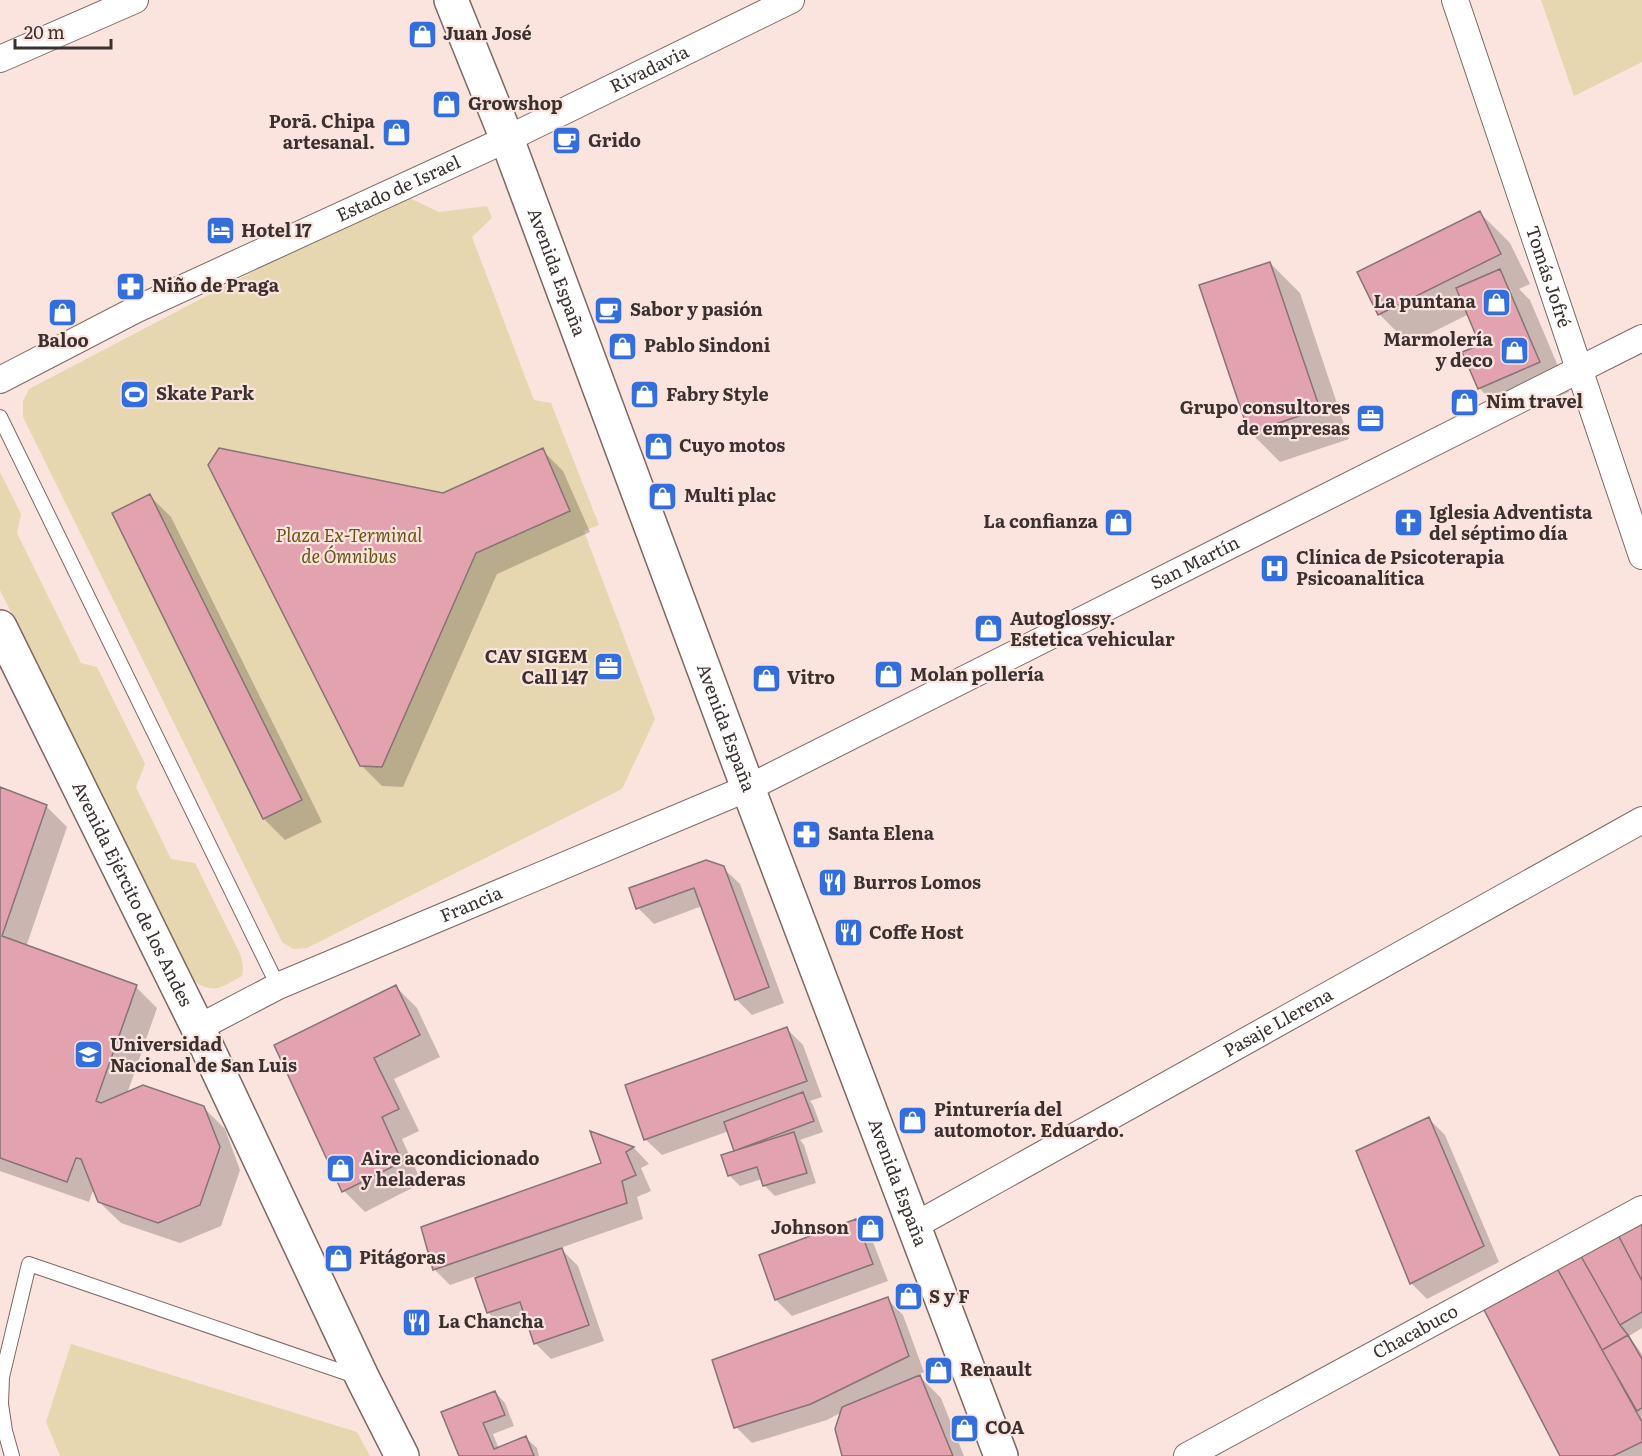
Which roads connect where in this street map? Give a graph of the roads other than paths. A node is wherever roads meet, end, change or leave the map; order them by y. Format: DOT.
graph roads {
  1 [pos="135,0"];
  2 [pos="451,0"];
  3 [pos="791,0"];
  4 [pos="1455,0"];
  5 [pos="0,59"];
  6 [pos="507,139"];
  7 [pos="1642,338"];
  8 [pos="1580,370"];
  9 [pos="0,380"];
  10 [pos="0,417"];
  11 [pos="1642,556"];
  12 [pos="0,627"];
  13 [pos="748,788"];
  14 [pos="1642,820"];
  15 [pos="278,986"];
  16 [pos="198,1028"];
  17 [pos="1642,1209"];
  18 [pos="914,1226"];
  19 [pos="363,1378"];
  20 [pos="12,1456"];
  21 [pos="402,1456"];
  22 [pos="1001,1456"];
  23 [pos="1187,1456"];
  1 -- 5 [label="street"];
  2 -- 6 [label="main road, Avenida España"];
  3 -- 6 [label="street, Rivadavia"];
  4 -- 8 [label="street, Tomás Jofré"];
  6 -- 9 [label="street, Estado de Israel"];
  6 -- 13 [label="main road, Avenida España"];
  7 -- 8 [label="street, San Martín"];
  8 -- 11 [label="street, Tomás Jofré"];
  8 -- 13 [label="street, San Martín"];
  10 -- 15 [label="lane"];
  12 -- 16 [label="main road, Avenida Ejército de los Andes"];
  13 -- 15 [label="street, Francia"];
  13 -- 18 [label="main road, Avenida España"];
  14 -- 18 [label="street, Pasaje Llerena"];
  15 -- 16 [label="street, Francia"];
  16 -- 19 [label="main road, Avenida Ejército de los Andes"];
  17 -- 23 [label="street, Chacabuco"];
  18 -- 22 [label="main road, Avenida España"];
  19 -- 20 [label="lane"];
  19 -- 21 [label="main road, Avenida Ejército de los Andes"];
}
